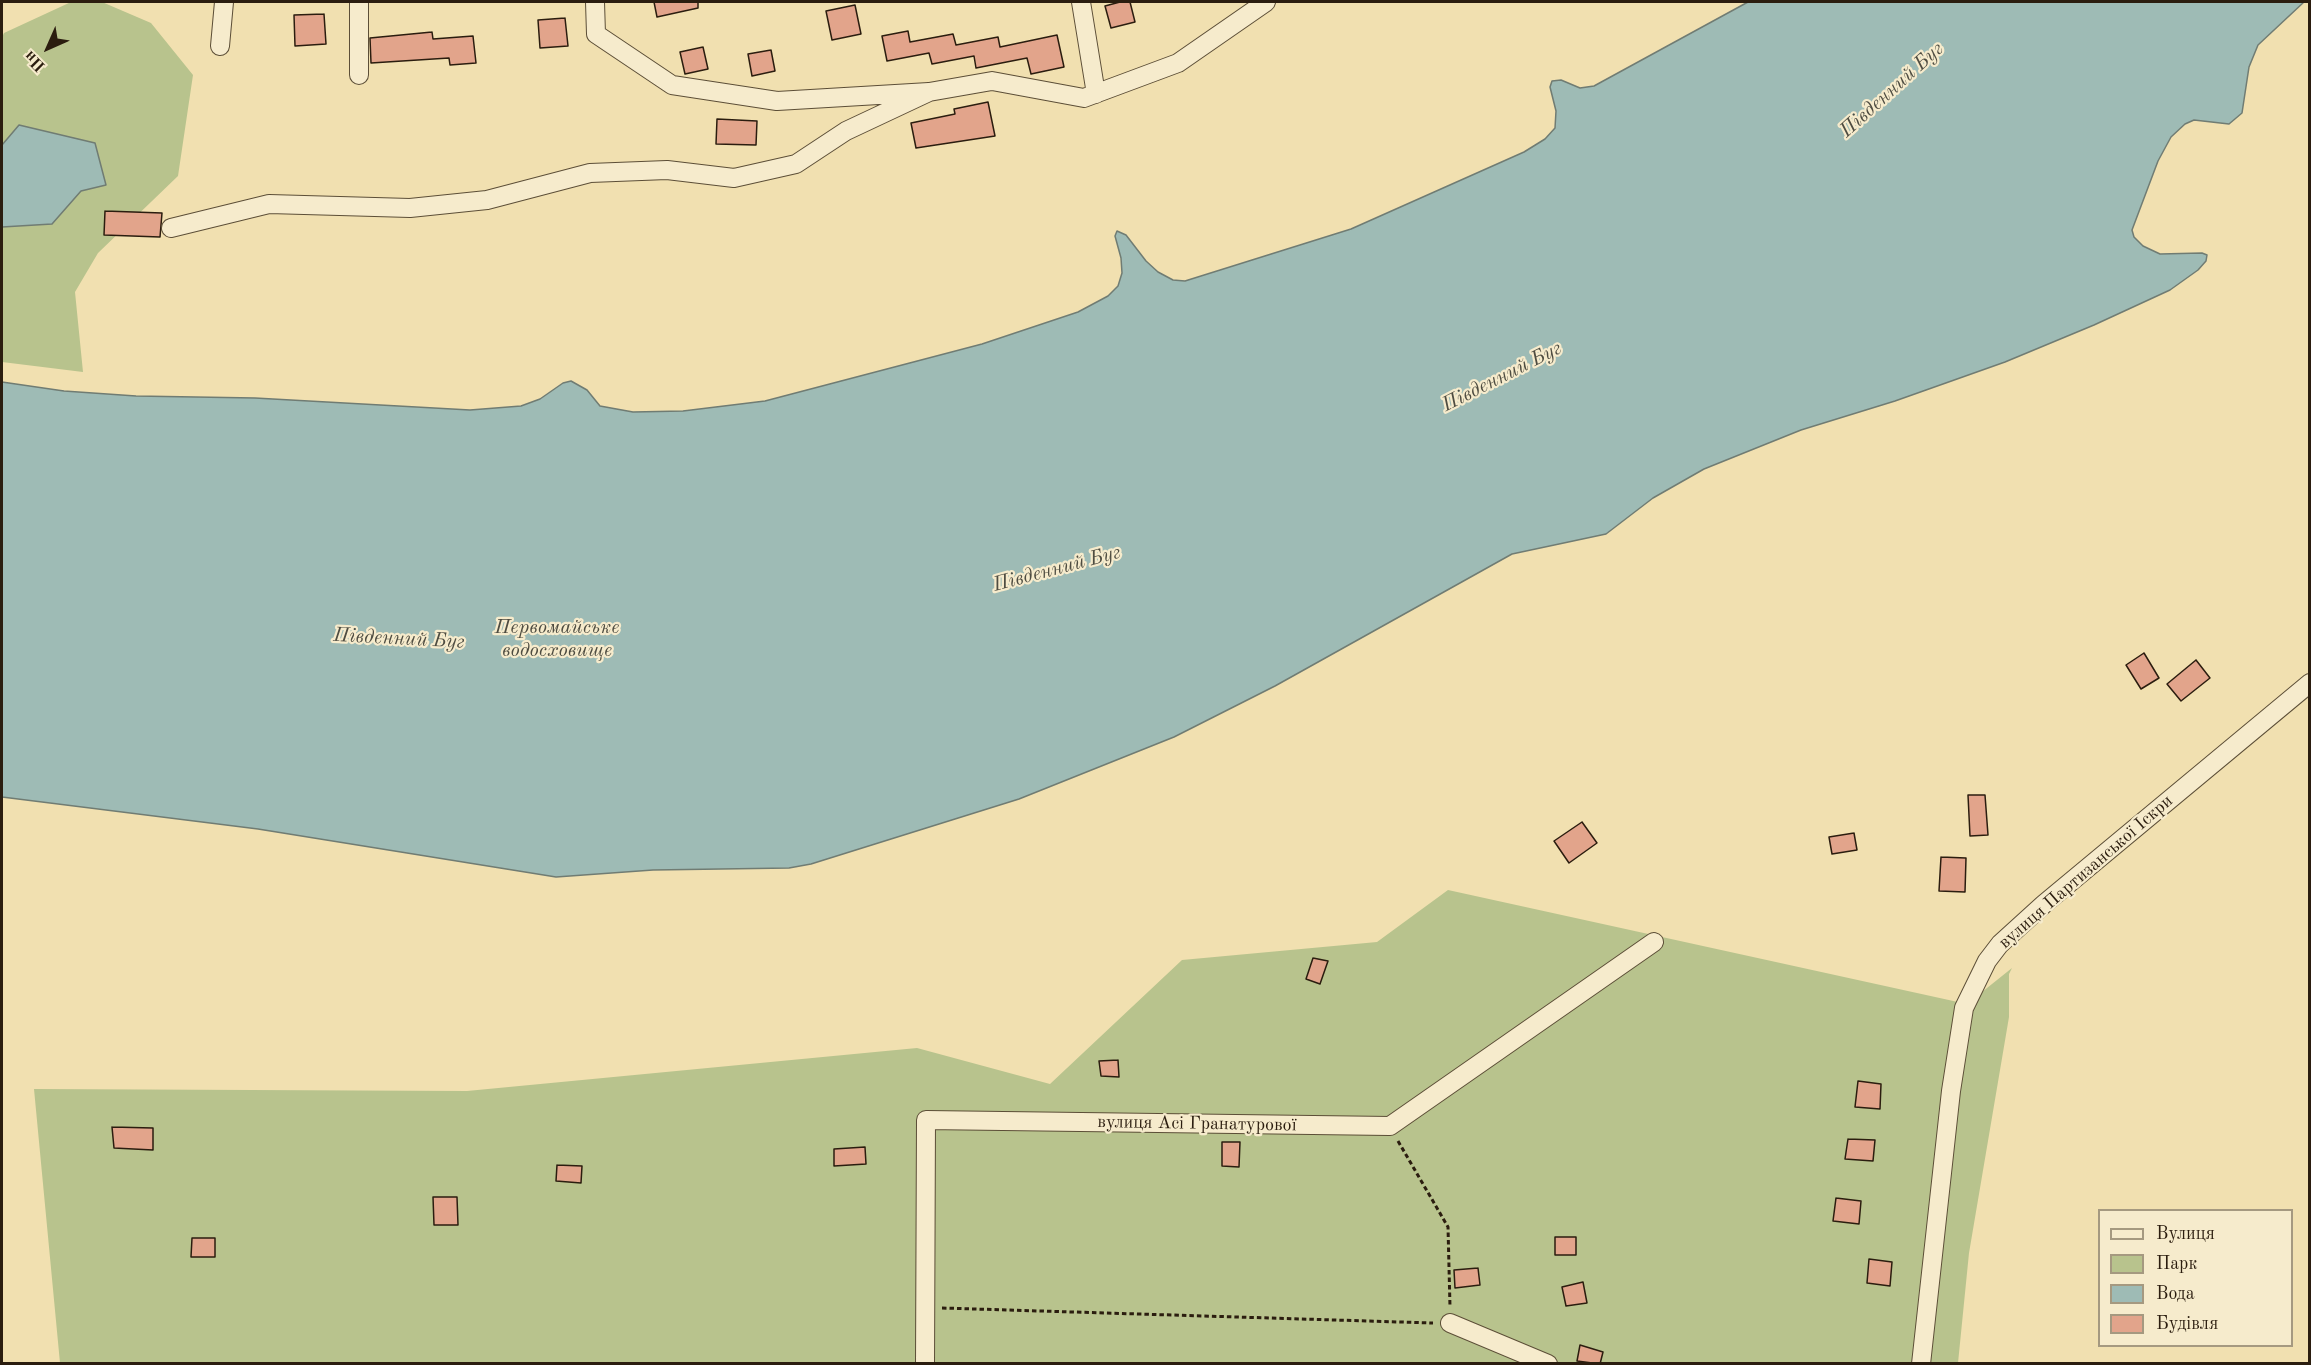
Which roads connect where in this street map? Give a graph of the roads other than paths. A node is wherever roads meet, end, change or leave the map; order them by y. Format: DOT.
graph roads {
  1 [pos="224,2"];
  2 [pos="359,2"];
  3 [pos="595,2"];
  4 [pos="1081,2"];
  5 [pos="1266,2"];
  6 [pos="220,46"];
  7 [pos="359,75"];
  8 [pos="929,92"];
  9 [pos="1096,94"];
  10 [pos="171,228"];
  11 [pos="2310,683"];
  12 [pos="1654,942"];
  13 [pos="1450,1323"];
  14 [pos="926,1364"];
  15 [pos="1548,1364"];
  16 [pos="1921,1364"];
  1 -- 6 [label="street"];
  2 -- 7 [label="street"];
  3 -- 8 [label="street"];
  4 -- 9 [label="street"];
  5 -- 9 [label="street"];
  8 -- 9 [label="street"];
  8 -- 10 [label="street"];
  11 -- 16 [label="street, вулиця Партизанської Іскри"];
  12 -- 14 [label="street, вулиця Асі Гранатурової"];
  13 -- 15 [label="street"];
}
